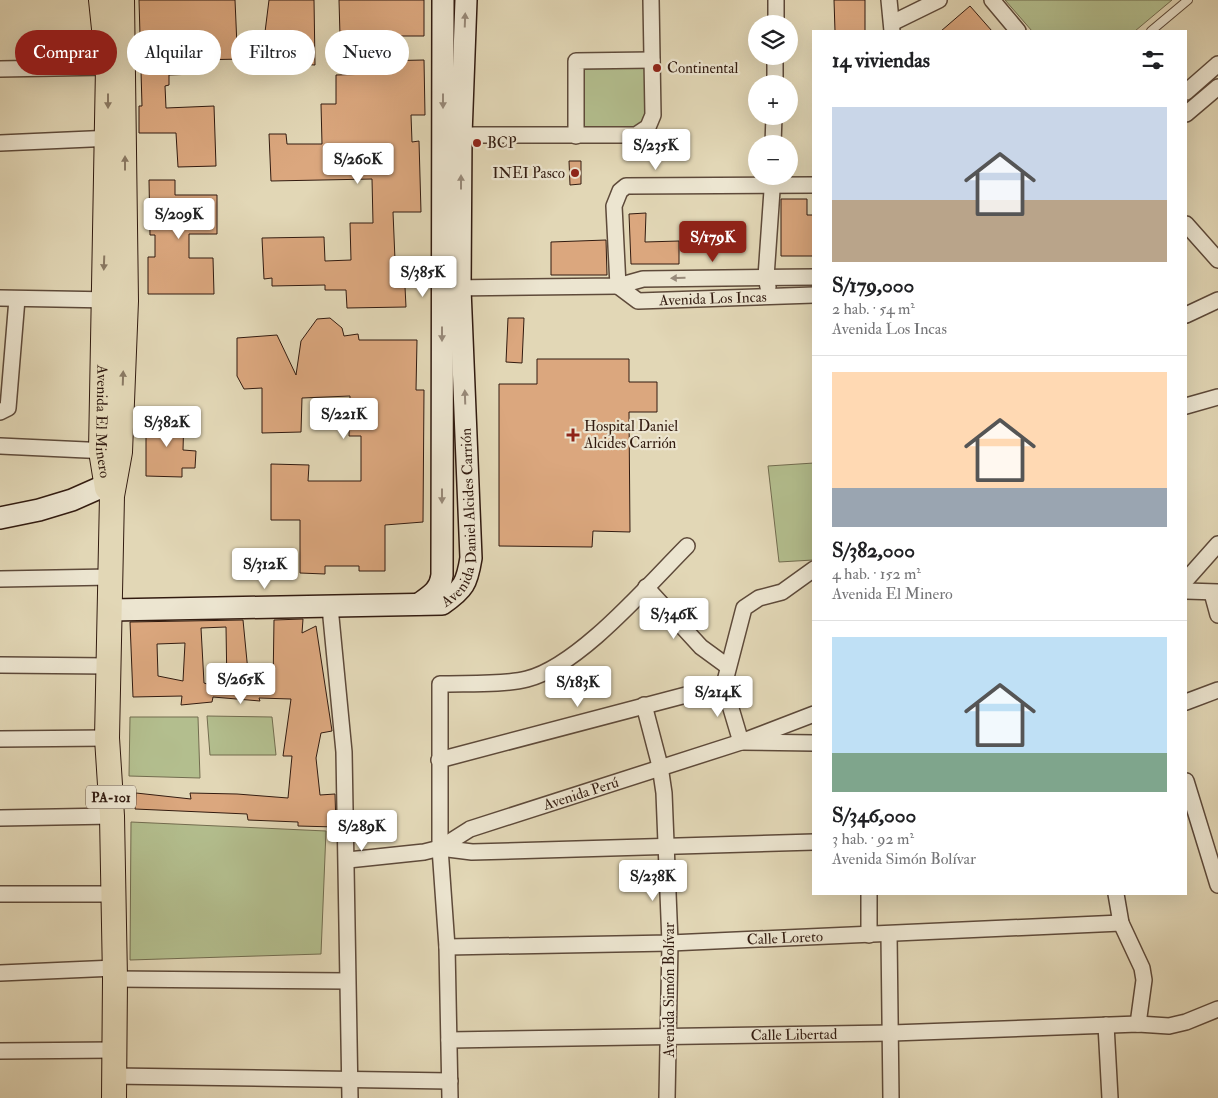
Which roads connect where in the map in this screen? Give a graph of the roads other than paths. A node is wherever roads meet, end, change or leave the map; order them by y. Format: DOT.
graph roads {
  1 [pos="101,0"];
  2 [pos="122,0"];
  3 [pos="444,0"];
  4 [pos="466,0"];
  5 [pos="651,0"];
  6 [pos="776,0"];
  7 [pos="889,0"];
  8 [pos="939,0"];
  9 [pos="992,0"];
  10 [pos="1188,0"];
  11 [pos="776,15"];
  12 [pos="892,27"];
  13 [pos="108,30"];
  14 [pos="117,30"];
  15 [pos="1017,30"];
  16 [pos="1152,30"];
  17 [pos="652,60"];
  18 [pos="1218,64"];
  19 [pos="453,66"];
  20 [pos="15,67"];
  21 [pos="0,69"];
  22 [pos="114,75"];
  23 [pos="1218,87"];
  24 [pos="1187,91"];
  25 [pos="1187,113"];
  26 [pos="461,135"];
  27 [pos="576,136"];
  28 [pos="116,138"];
  29 [pos="0,143"];
  30 [pos="748,181"];
  31 [pos="798,183"];
  32 [pos="773,185"];
  33 [pos="812,185"];
  34 [pos="451,218"];
  35 [pos="1187,225"];
  36 [pos="1218,260"];
  37 [pos="766,277"];
  38 [pos="812,277"];
  39 [pos="618,286"];
  40 [pos="451,288"];
  41 [pos="812,295"];
  42 [pos="769,297"];
  43 [pos="0,298"];
  44 [pos="17,299"];
  45 [pos="103,299"];
  46 [pos="1218,300"];
  47 [pos="126,301"];
  48 [pos="1187,315"];
  49 [pos="1218,397"];
  50 [pos="1187,406"];
  51 [pos="0,412"];
  52 [pos="0,446"];
  53 [pos="111,451"];
  54 [pos="110,487"];
  55 [pos="0,518"];
  56 [pos="1218,544"];
  57 [pos="687,546"];
  58 [pos="812,571"];
  59 [pos="111,577"];
  60 [pos="0,579"];
  61 [pos="1187,579"];
  62 [pos="646,587"];
  63 [pos="1187,591"];
  64 [pos="1215,593"];
  65 [pos="420,604"];
  66 [pos="330,607"];
  67 [pos="111,610"];
  68 [pos="1218,615"];
  69 [pos="0,664"];
  70 [pos="109,666"];
  71 [pos="727,666"];
  72 [pos="724,685"];
  73 [pos="1218,690"];
  74 [pos="1187,702"];
  75 [pos="644,705"];
  76 [pos="812,715"];
  77 [pos="107,738"];
  78 [pos="0,739"];
  79 [pos="741,742"];
  80 [pos="812,744"];
  81 [pos="440,760"];
  82 [pos="660,766"];
  83 [pos="1187,783"];
  84 [pos="112,816"];
  85 [pos="0,818"];
  86 [pos="812,842"];
  87 [pos="440,848"];
  88 [pos="666,848"];
  89 [pos="348,860"];
  90 [pos="1218,885"];
  91 [pos="0,894"];
  92 [pos="113,894"];
  93 [pos="869,895"];
  94 [pos="1116,895"];
  95 [pos="1121,923"];
  96 [pos="869,935"];
  97 [pos="889,935"];
  98 [pos="670,943"];
  99 [pos="447,946"];
  100 [pos="0,973"];
  101 [pos="115,974"];
  102 [pos="347,981"];
  103 [pos="1218,1009"];
  104 [pos="1138,1024"];
  105 [pos="1106,1025"];
  106 [pos="892,1033"];
  107 [pos="669,1037"];
  108 [pos="449,1040"];
  109 [pos="113,1050"];
  110 [pos="0,1052"];
  111 [pos="350,1080"];
  112 [pos="450,1081"];
  113 [pos="114,1087"];
  114 [pos="350,1098"];
  115 [pos="450,1098"];
  116 [pos="667,1098"];
  117 [pos="891,1098"];
  118 [pos="1110,1098"];
  1 -- 13 [label="main road, Avenida El Minero / PA-101"];
  2 -- 14 [label="main road, Avenida El Minero / PA-101"];
  3 -- 19 [label="street, Avenida Daniel Alcides Carrión"];
  19 -- 4 [label="street, Avenida Daniel Alcides Carrión, one-way"];
  5 -- 17 [label="street"];
  6 -- 11 [label="street"];
  7 -- 12 [label="street"];
  8 -- 12 [label="street"];
  9 -- 15 [label="street"];
  10 -- 16 [label="lane"];
  17 -- 27 [label="street"];
  17 -- 27 [label="street"];
  18 -- 24 [label="street"];
  19 -- 26 [label="street, Avenida Daniel Alcides Carrión"];
  19 -- 34 [label="street, Avenida Daniel Alcides Carrión, one-way"];
  20 -- 21 [label="street"];
  22 -- 28 [label="main road, Avenida El Minero / PA-101"];
  23 -- 25 [label="street"];
  26 -- 27 [label="street"];
  34 -- 26 [label="street, Avenida Daniel Alcides Carrión, one-way"];
  28 -- 29 [label="street"];
  28 -- 45 [label="main road, Avenida El Minero / PA-101, one-way"];
  47 -- 28 [label="main road, Avenida El Minero / PA-101, one-way"];
  30 -- 39 [label="street"];
  31 -- 33 [label="street"];
  32 -- 37 [label="street"];
  34 -- 40 [label="street, Avenida Daniel Alcides Carrión"];
  35 -- 36 [label="street"];
  37 -- 38 [label="street, Avenida Los Incas"];
  37 -- 39 [label="street, Avenida Los Incas, one-way"];
  37 -- 42 [label="street"];
  39 -- 40 [label="street, Avenida Los Incas"];
  39 -- 42 [label="street, Avenida Los Incas"];
  40 -- 65 [label="street, Avenida Daniel Alcides Carrión, one-way"];
  65 -- 40 [label="street, Avenida Daniel Alcides Carrión, one-way"];
  41 -- 42 [label="street, Avenida Los Incas"];
  43 -- 44 [label="street"];
  44 -- 45 [label="street"];
  44 -- 51 [label="street"];
  45 -- 47 [label="street"];
  45 -- 53 [label="main road, Avenida El Minero / PA-101"];
  46 -- 48 [label="street"];
  53 -- 47 [label="main road, Avenida El Minero / PA-101, one-way"];
  49 -- 50 [label="street"];
  52 -- 53 [label="street"];
  53 -- 54 [label="main road, Avenida El Minero / PA-101"];
  54 -- 55 [label="street"];
  54 -- 59 [label="main road, PA-101"];
  56 -- 61 [label="street"];
  57 -- 62 [label="street"];
  58 -- 71 [label="street"];
  59 -- 60 [label="street"];
  59 -- 67 [label="main road, PA-101"];
  62 -- 71 [label="street"];
  62 -- 81 [label="street"];
  63 -- 64 [label="street"];
  64 -- 68 [label="street"];
  65 -- 66 [label="street"];
  66 -- 67 [label="street"];
  66 -- 89 [label="street"];
  67 -- 70 [label="main road, PA-101"];
  69 -- 70 [label="street"];
  70 -- 77 [label="main road, PA-101"];
  71 -- 72 [label="street"];
  72 -- 75 [label="street"];
  72 -- 79 [label="street"];
  73 -- 74 [label="street"];
  75 -- 81 [label="street"];
  75 -- 82 [label="street, Avenida Simón Bolívar"];
  76 -- 79 [label="street, Avenida Perú"];
  77 -- 78 [label="street"];
  77 -- 84 [label="main road, PA-101"];
  79 -- 80 [label="street"];
  79 -- 82 [label="street, Avenida Perú"];
  81 -- 87 [label="street"];
  82 -- 87 [label="street, Avenida Perú"];
  82 -- 88 [label="street, Avenida Simón Bolívar"];
  83 -- 90 [label="street"];
  84 -- 85 [label="street"];
  84 -- 92 [label="main road, PA-101"];
  86 -- 88 [label="street"];
  87 -- 88 [label="street"];
  87 -- 89 [label="street, Avenida Perú"];
  87 -- 99 [label="street"];
  88 -- 98 [label="street, Avenida Simón Bolívar"];
  89 -- 102 [label="street"];
  91 -- 92 [label="street"];
  92 -- 101 [label="main road, PA-101"];
  93 -- 96 [label="street"];
  94 -- 95 [label="street"];
  95 -- 97 [label="street, Calle Loreto"];
  95 -- 104 [label="street"];
  96 -- 97 [label="street, Calle Loreto"];
  96 -- 98 [label="street, Calle Loreto"];
  97 -- 106 [label="street"];
  98 -- 99 [label="street, Calle Loreto"];
  98 -- 107 [label="street, Avenida Simón Bolívar"];
  99 -- 108 [label="street"];
  100 -- 101 [label="street"];
  101 -- 102 [label="street"];
  101 -- 109 [label="main road, PA-101"];
  102 -- 111 [label="street"];
  103 -- 104 [label="street, Calle Libertad"];
  104 -- 105 [label="street, Calle Libertad"];
  105 -- 106 [label="street, Calle Libertad"];
  105 -- 118 [label="street"];
  106 -- 107 [label="street, Calle Libertad"];
  106 -- 117 [label="street"];
  107 -- 108 [label="street, Calle Libertad"];
  107 -- 116 [label="street, Avenida Simón Bolívar"];
  108 -- 112 [label="street"];
  109 -- 110 [label="street"];
  109 -- 113 [label="main road, PA-101"];
  111 -- 112 [label="street"];
  111 -- 113 [label="street"];
  111 -- 114 [label="street"];
  112 -- 115 [label="street"];
}
